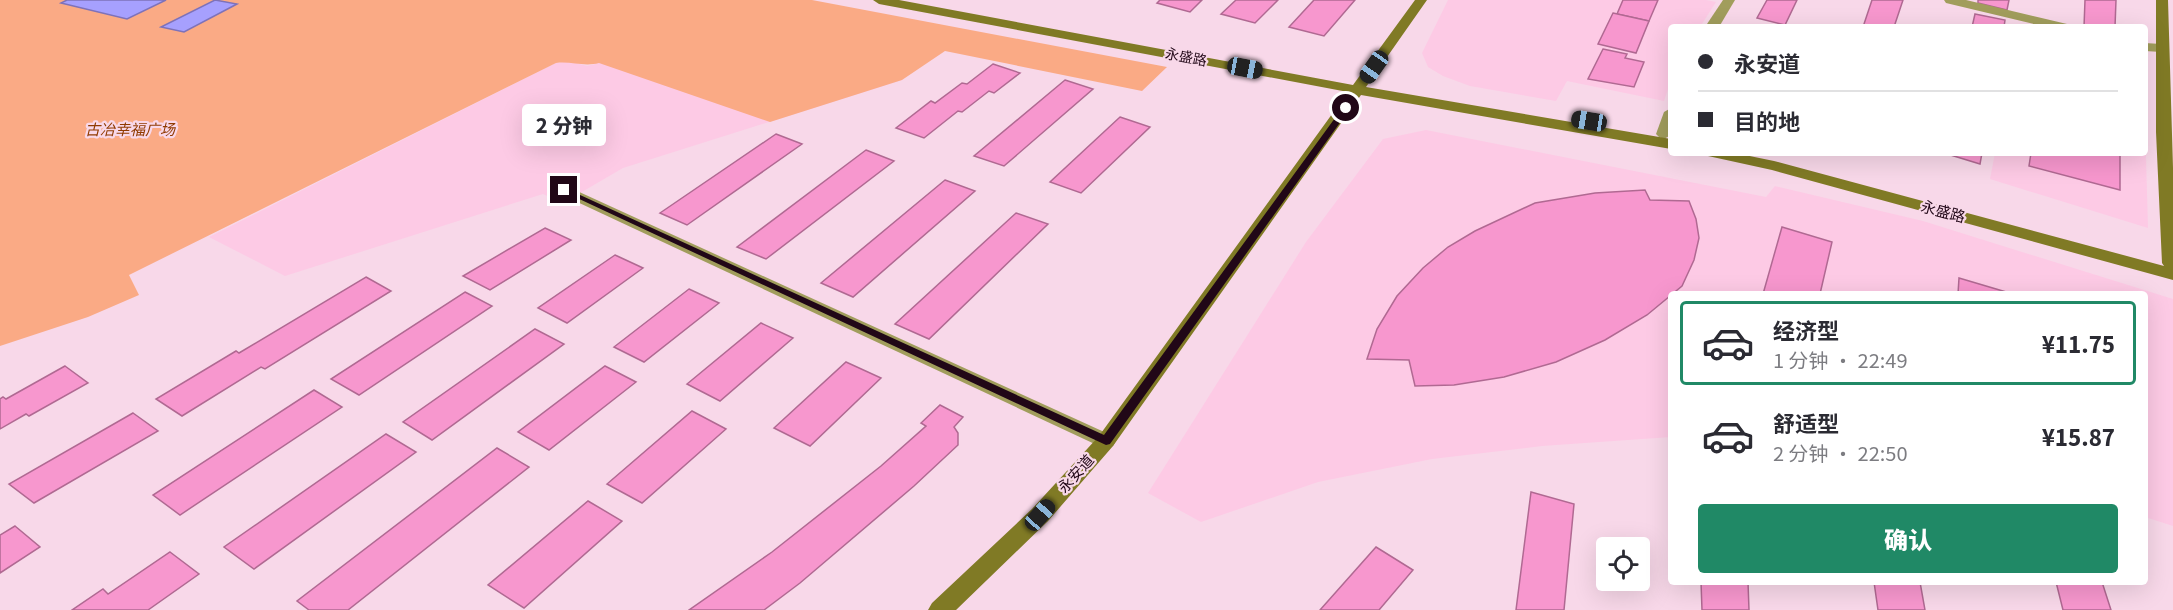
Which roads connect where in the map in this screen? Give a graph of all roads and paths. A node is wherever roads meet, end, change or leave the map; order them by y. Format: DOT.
graph roads {
  1 [pos="879,0"];
  2 [pos="913,0"];
  3 [pos="1421,0"];
  4 [pos="1729,0"];
  5 [pos="1950,0"];
  6 [pos="2162,0"];
  7 [pos="1714,24"];
  8 [pos="2050,24"];
  9 [pos="2148,47"];
  10 [pos="2167,50"];
  11 [pos="1361,87"];
  12 [pos="1668,138"];
  13 [pos="1727,156"];
  14 [pos="1760,156"];
  15 [pos="564,190"];
  16 [pos="2172,267"];
  17 [pos="1106,441"];
  18 [pos="940,610"];
  1 -- 11 [label="main road, 永盛路"];
  2 -- 11 [label="main road, 永盛路"];
  3 -- 11 [label="main road, 永安道"];
  4 -- 7 [label="street"];
  5 -- 8 [label="street"];
  6 -- 10 [label="main road"];
  9 -- 10 [label="street"];
  10 -- 16 [label="main road"];
  11 -- 12 [label="main road, 永盛路"];
  11 -- 17 [label="main road, 永安道"];
  13 -- 16 [label="main road, 永盛路"];
  14 -- 16 [label="main road, 永盛路"];
  15 -- 17 [label="street"];
  17 -- 18 [label="main road, 永安道"];
}
